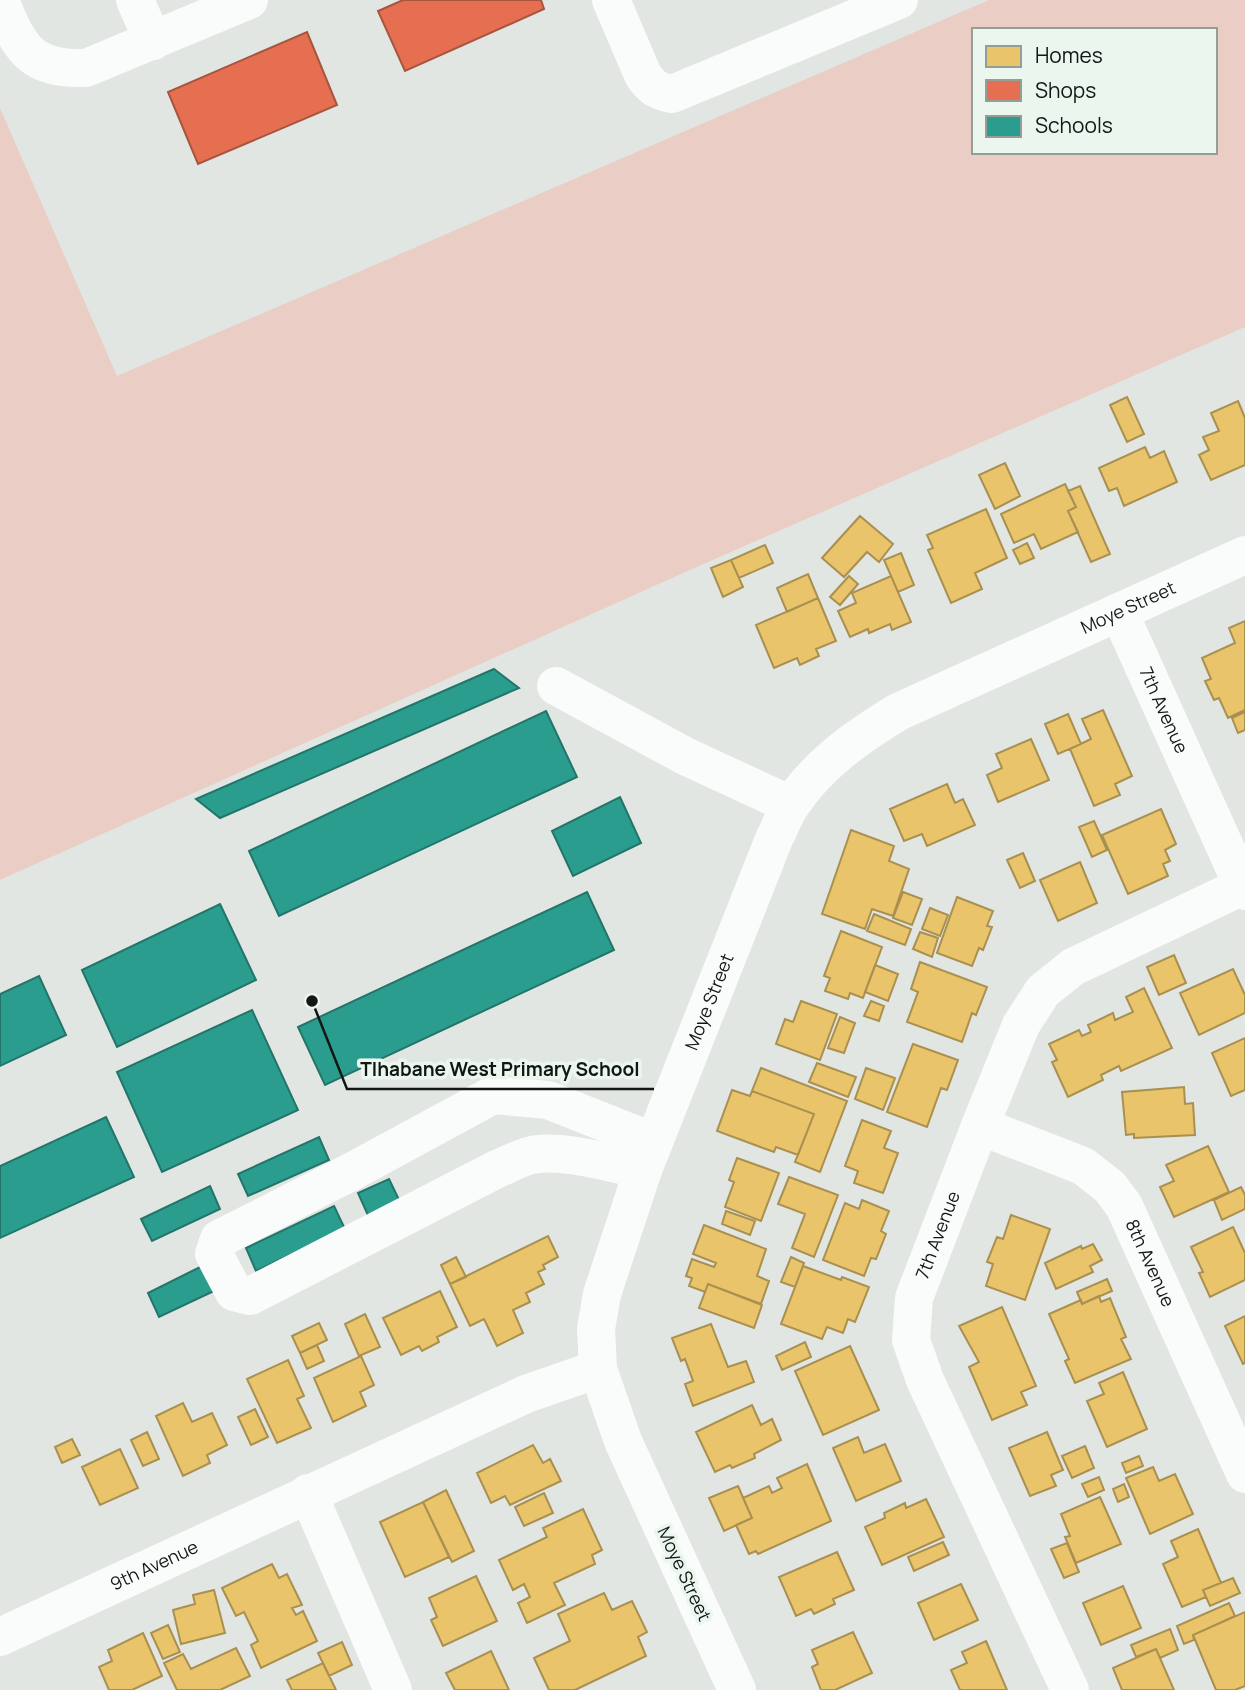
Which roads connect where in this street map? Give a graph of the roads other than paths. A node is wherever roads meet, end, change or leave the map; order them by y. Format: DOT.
graph roads {
  1 [pos="0,0"];
  2 [pos="135,0"];
  3 [pos="249,0"];
  4 [pos="611,0"];
  5 [pos="899,0"];
  6 [pos="153,41"];
  7 [pos="1245,555"];
  8 [pos="1119,612"];
  9 [pos="556,686"];
  10 [pos="791,805"];
  11 [pos="1244,888"];
  12 [pos="980,1126"];
  13 [pos="648,1156"];
  14 [pos="598,1369"];
  15 [pos="1245,1474"];
  16 [pos="308,1493"];
  17 [pos="0,1637"];
  18 [pos="393,1690"];
  19 [pos="737,1690"];
  20 [pos="1070,1690"];
  1 -- 6 [label="street"];
  2 -- 6 [label="street"];
  3 -- 6 [label="street"];
  4 -- 5 [label="street"];
  7 -- 8 [label="street, Moye Street"];
  8 -- 10 [label="street, Moye Street"];
  8 -- 11 [label="street, 7th Avenue"];
  9 -- 10 [label="street"];
  10 -- 13 [label="street, Moye Street"];
  11 -- 12 [label="street, 7th Avenue"];
  12 -- 15 [label="street, 8th Avenue"];
  12 -- 20 [label="street, 7th Avenue"];
  13 -- 13 [label="street"];
  13 -- 14 [label="street, Moye Street"];
  14 -- 16 [label="street, 9th Avenue"];
  14 -- 19 [label="street, Moye Street"];
  16 -- 17 [label="street, 9th Avenue"];
  16 -- 18 [label="street"];
}
